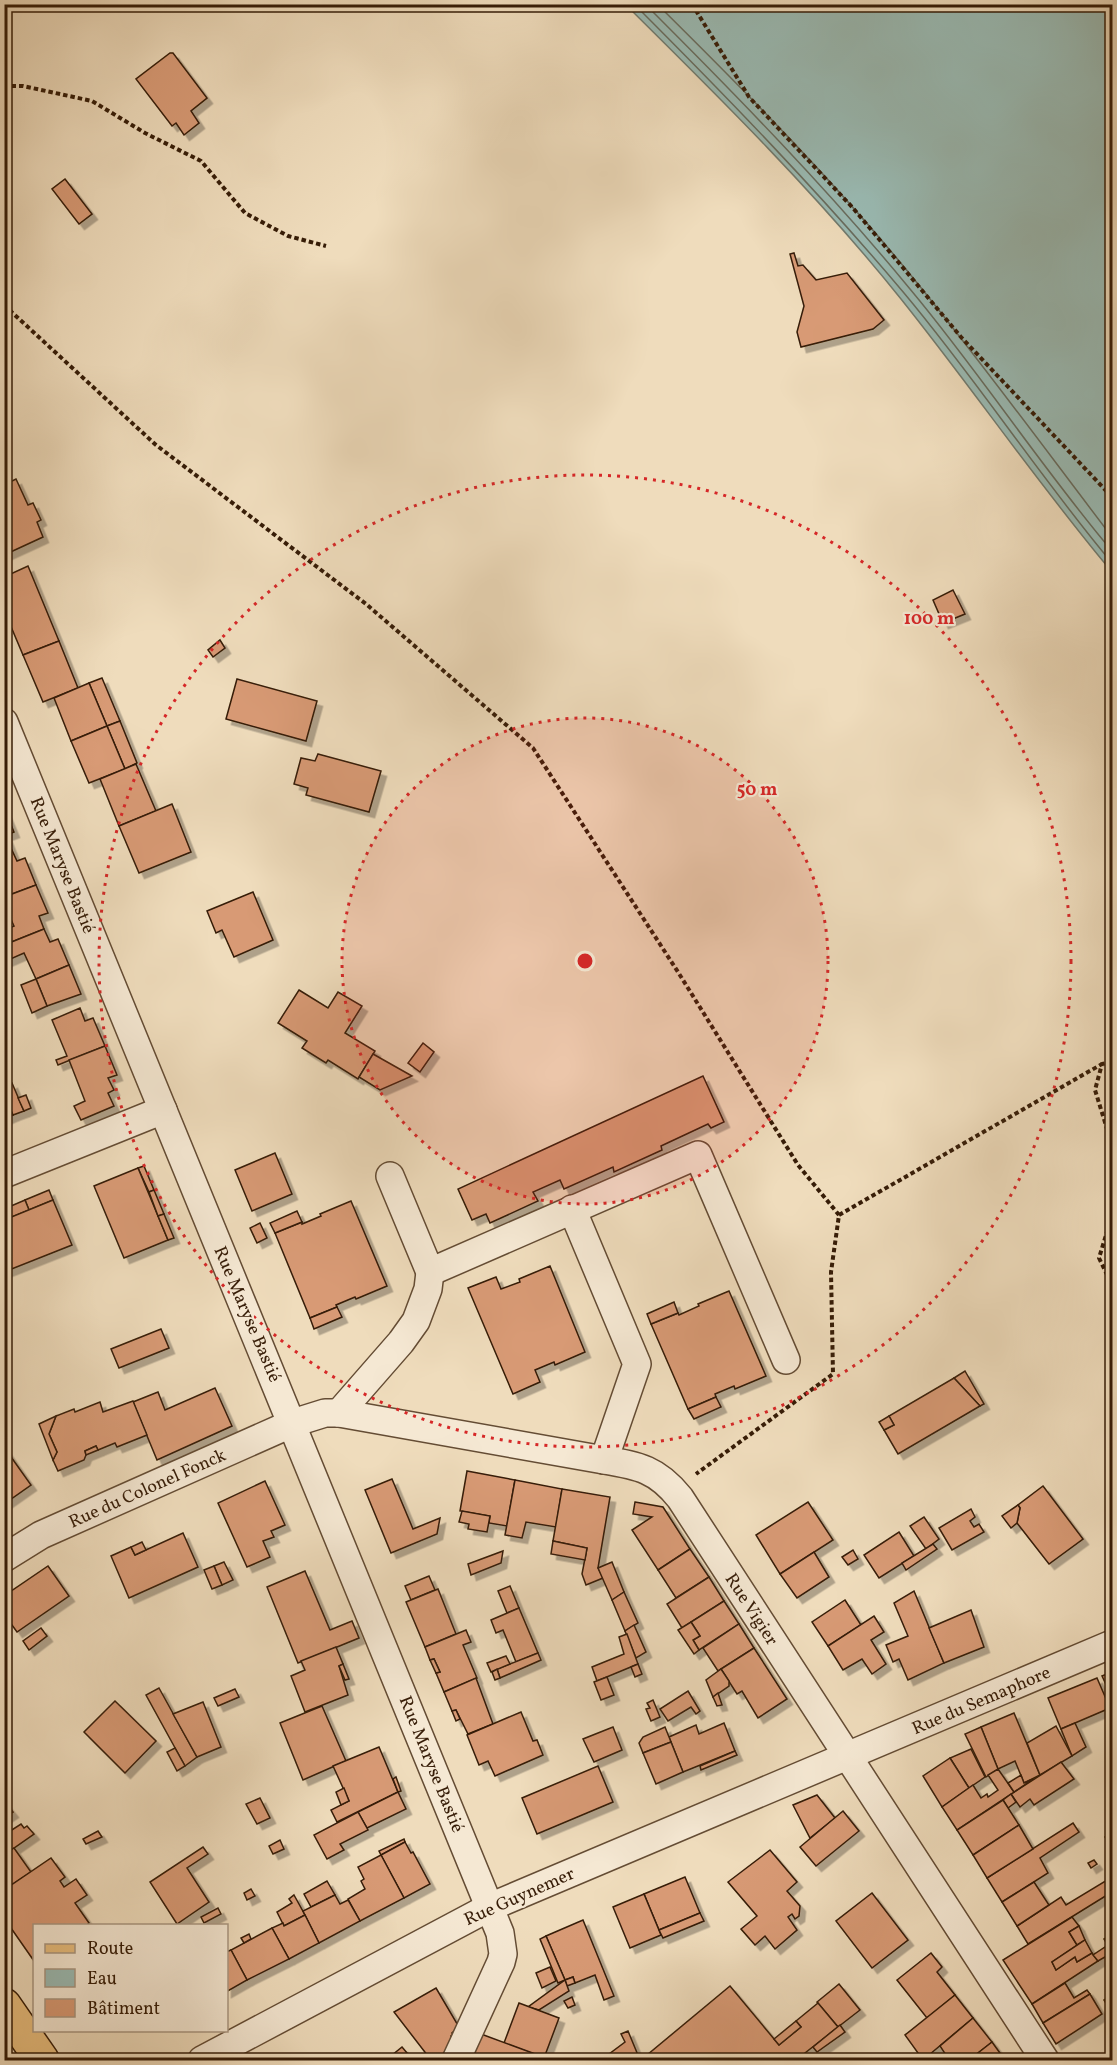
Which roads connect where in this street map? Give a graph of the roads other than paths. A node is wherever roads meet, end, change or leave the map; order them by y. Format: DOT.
graph roads {
  1 [pos="4,722"];
  2 [pos="163,1110"];
  3 [pos="4,1174"];
  4 [pos="390,1176"];
  5 [pos="572,1209"];
  6 [pos="430,1272"];
  7 [pos="786,1360"];
  8 [pos="339,1413"];
  9 [pos="293,1423"];
  10 [pos="604,1460"];
  11 [pos="4,1558"];
  12 [pos="1113,1644"];
  13 [pos="849,1756"];
  14 [pos="490,1907"];
  15 [pos="4,2005"];
  16 [pos="42,2061"];
  17 [pos="202,2061"];
  18 [pos="456,2061"];
  19 [pos="1044,2061"];
  1 -- 2 [label="street, Rue Maryse Bastié"];
  2 -- 3 [label="street"];
  2 -- 9 [label="street, Rue Maryse Bastié"];
  4 -- 6 [label="street"];
  5 -- 6 [label="street"];
  5 -- 7 [label="street"];
  5 -- 10 [label="street"];
  6 -- 8 [label="street"];
  8 -- 9 [label="street, Rue Vigier"];
  8 -- 10 [label="street, Rue Vigier"];
  9 -- 11 [label="street, Rue du Colonel Fonck"];
  9 -- 14 [label="street, Rue Maryse Bastié"];
  10 -- 13 [label="street, Rue Vigier"];
  12 -- 13 [label="street, Rue du Semaphore"];
  13 -- 14 [label="street, Rue Guynemer"];
  13 -- 19 [label="street, Rue Vigier"];
  14 -- 17 [label="street, Rue Guynemer"];
  14 -- 18 [label="street, Rue Maryse Bastié"];
  15 -- 16 [label="main road"];
}
